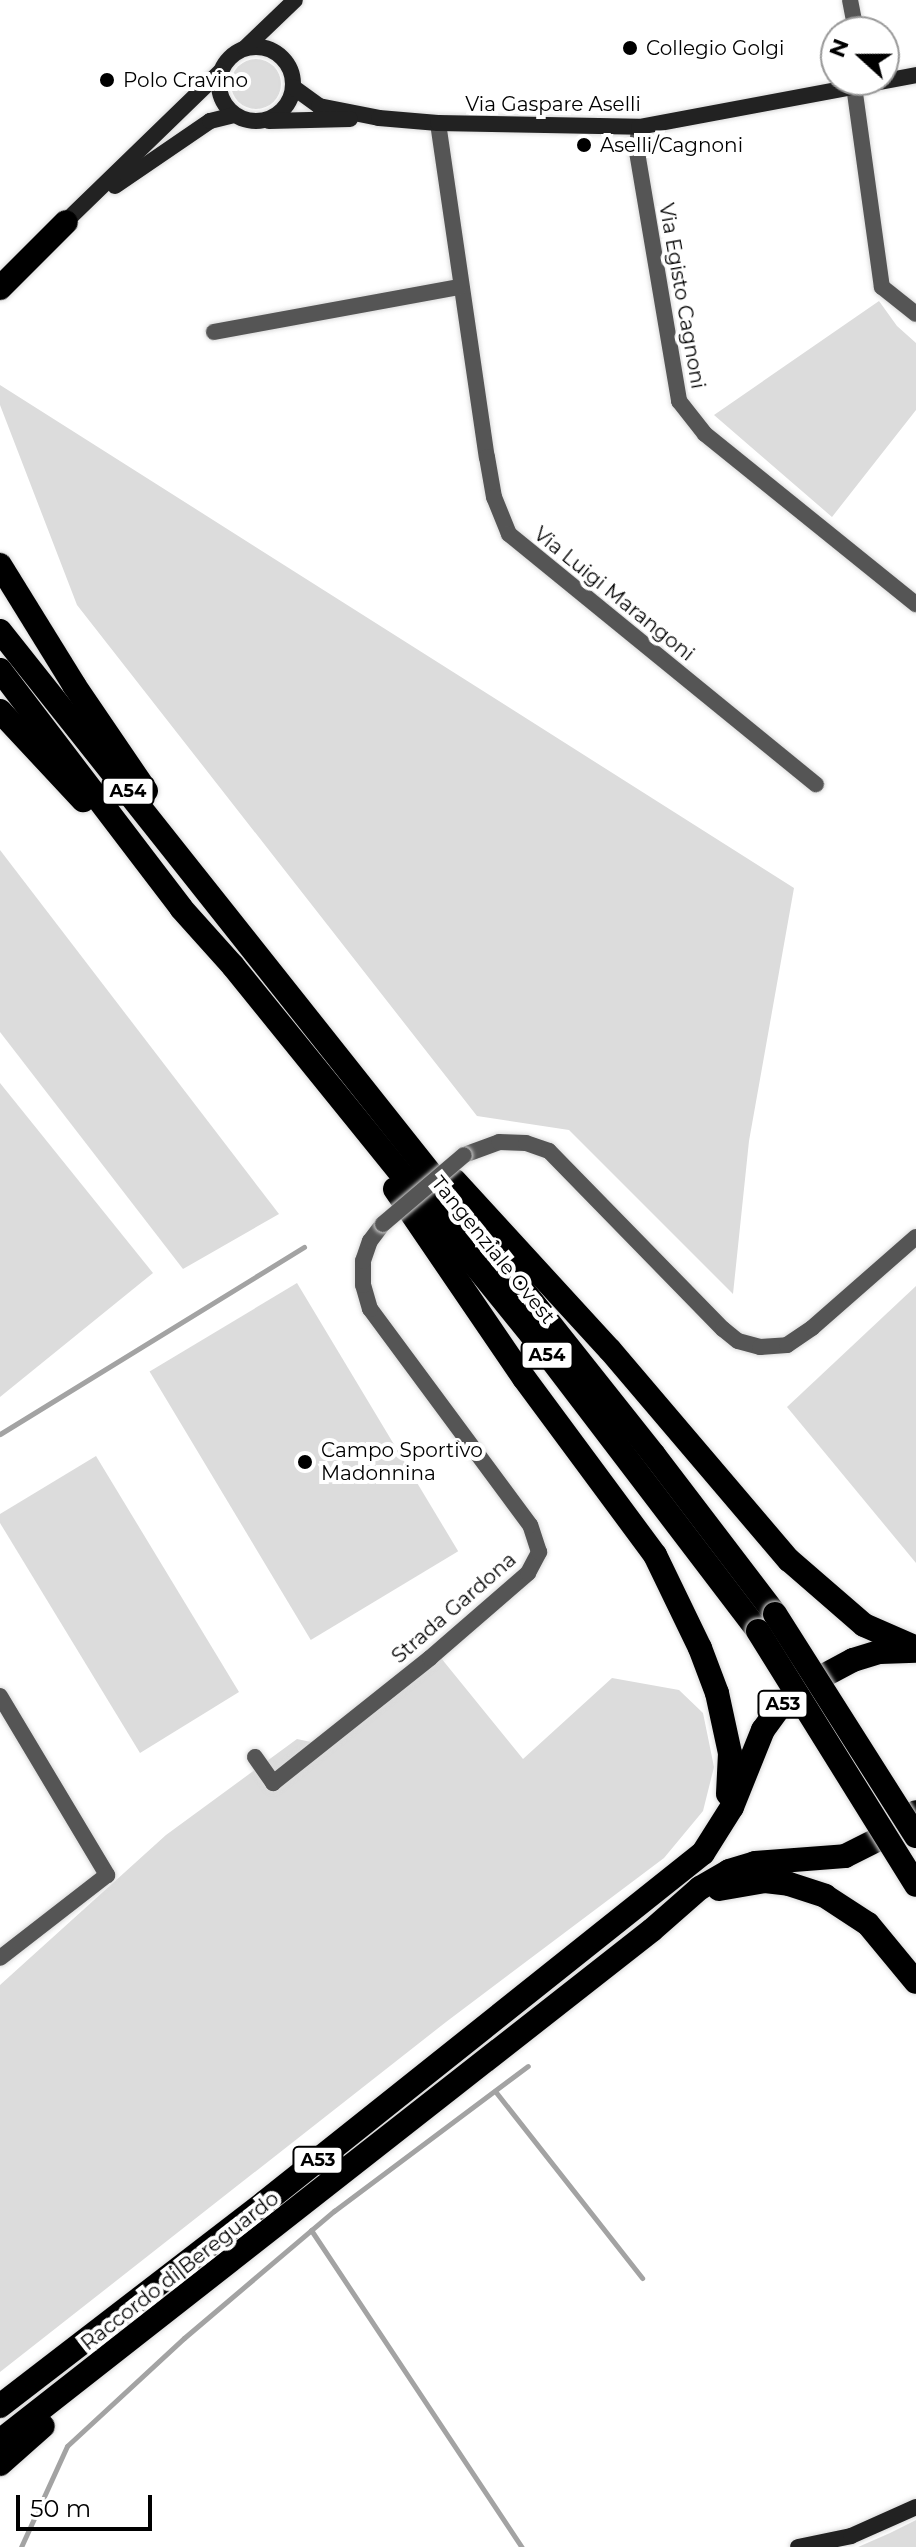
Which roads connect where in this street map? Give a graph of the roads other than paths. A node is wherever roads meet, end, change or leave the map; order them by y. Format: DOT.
graph roads {
  1 [pos="291,3"];
  2 [pos="245,48"];
  3 [pos="276,53"];
  4 [pos="220,72"];
  5 [pos="293,87"];
  6 [pos="820,91"];
  7 [pos="863,96"];
  8 [pos="234,115"];
  9 [pos="379,118"];
  10 [pos="265,121"];
  11 [pos="438,123"];
  12 [pos="639,127"];
  13 [pos="73,216"];
  14 [pos="0,271"];
  15 [pos="460,287"];
  16 [pos="0,288"];
  17 [pos="916,314"];
  18 [pos="214,332"];
  19 [pos="0,565"];
  20 [pos="916,604"];
  21 [pos="0,631"];
  22 [pos="0,670"];
  23 [pos="0,711"];
  24 [pos="816,784"];
  25 [pos="181,908"];
  26 [pos="256,952"];
  27 [pos="356,1077"];
  28 [pos="329,1086"];
  29 [pos="916,1237"];
  30 [pos="766,1622"];
  31 [pos="916,1650"];
  32 [pos="0,1696"];
  33 [pos="255,1757"];
  34 [pos="916,1812"];
  35 [pos="716,1834"];
  36 [pos="916,1836"];
  37 [pos="916,1885"];
  38 [pos="652,1930"];
  39 [pos="0,1958"];
  40 [pos="916,1982"];
  41 [pos="151,2325"];
  42 [pos="0,2406"];
  43 [pos="0,2441"];
  44 [pos="0,2464"];
  45 [pos="916,2507"];
  46 [pos="798,2547"];
  1 -- 2 [label="street"];
  1 -- 3 [label="street"];
  2 -- 3 [label="street"];
  2 -- 4 [label="street"];
  3 -- 5 [label="street"];
  4 -- 8 [label="street"];
  4 -- 13 [label="street"];
  5 -- 9 [label="street, Via Gaspare Aselli"];
  5 -- 10 [label="street"];
  6 -- 12 [label="street, Via Gaspare Aselli"];
  7 -- 17 [label="street"];
  8 -- 10 [label="street"];
  8 -- 13 [label="street"];
  9 -- 10 [label="street, Via Gaspare Aselli"];
  9 -- 11 [label="street, Via Gaspare Aselli"];
  11 -- 12 [label="street, Via Gaspare Aselli"];
  11 -- 15 [label="street, Via Luigi Marangoni"];
  12 -- 20 [label="street, Via Egisto Cagnoni"];
  13 -- 14 [label="street"];
  13 -- 16 [label="highway"];
  15 -- 18 [label="street"];
  15 -- 24 [label="street, Via Luigi Marangoni"];
  19 -- 26 [label="highway"];
  21 -- 26 [label="highway, Tangenziale Ovest / A54"];
  22 -- 25 [label="highway, Tangenziale Ovest / A54"];
  23 -- 25 [label="highway"];
  25 -- 28 [label="highway, Tangenziale Ovest / A54"];
  26 -- 27 [label="highway, Tangenziale Ovest / A54"];
  27 -- 30 [label="highway, Tangenziale Ovest / A54"];
  27 -- 31 [label="highway"];
  28 -- 30 [label="highway, Tangenziale Ovest / A54"];
  28 -- 35 [label="highway"];
  29 -- 33 [label="street, Strada Gardona, bridge"];
  30 -- 36 [label="highway, Tangenziale Ovest / A54, bridge"];
  30 -- 37 [label="highway, Tangenziale Ovest / A54, bridge"];
  31 -- 35 [label="highway, A53"];
  32 -- 39 [label="street"];
  34 -- 38 [label="highway, A53"];
  35 -- 42 [label="highway, Raccordo di Bereguardo / A53"];
  38 -- 40 [label="highway"];
  38 -- 41 [label="highway, Raccordo di Bereguardo / A53"];
  41 -- 43 [label="highway, Raccordo di Bereguardo / A53"];
  41 -- 44 [label="highway"];
  45 -- 46 [label="street"];
}
